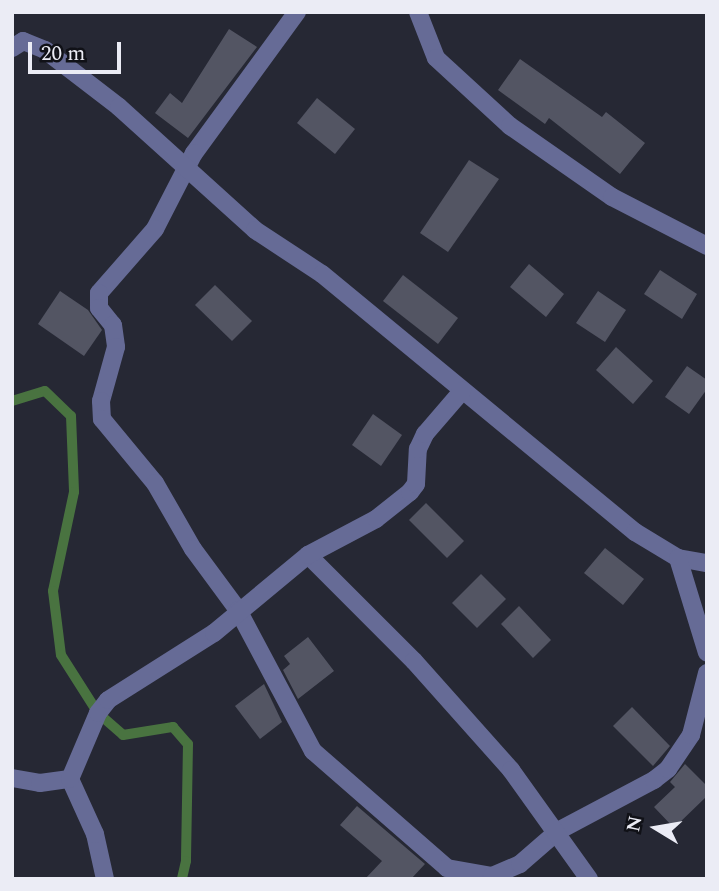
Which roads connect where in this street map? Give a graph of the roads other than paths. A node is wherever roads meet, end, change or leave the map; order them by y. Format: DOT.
graph roads {
  1 [pos="297,12"];
  2 [pos="418,12"];
  3 [pos="14,42"];
  4 [pos="190,169"];
  5 [pos="707,246"];
  6 [pos="461,391"];
  7 [pos="308,555"];
  8 [pos="678,558"];
  9 [pos="707,563"];
  10 [pos="238,610"];
  11 [pos="707,653"];
  12 [pos="707,673"];
  13 [pos="699,734"];
  14 [pos="12,778"];
  15 [pos="70,779"];
  16 [pos="558,831"];
  17 [pos="106,879"];
  18 [pos="589,879"];
  1 -- 4 [label="street"];
  2 -- 5 [label="street"];
  3 -- 4 [label="street"];
  4 -- 6 [label="street"];
  4 -- 10 [label="street"];
  6 -- 7 [label="street"];
  6 -- 8 [label="street"];
  7 -- 10 [label="street"];
  7 -- 16 [label="street"];
  8 -- 9 [label="street"];
  8 -- 11 [label="street"];
  10 -- 15 [label="street"];
  10 -- 16 [label="street"];
  12 -- 13 [label="street"];
  13 -- 16 [label="street"];
  14 -- 15 [label="street"];
  15 -- 17 [label="street"];
  16 -- 18 [label="street"];
}
